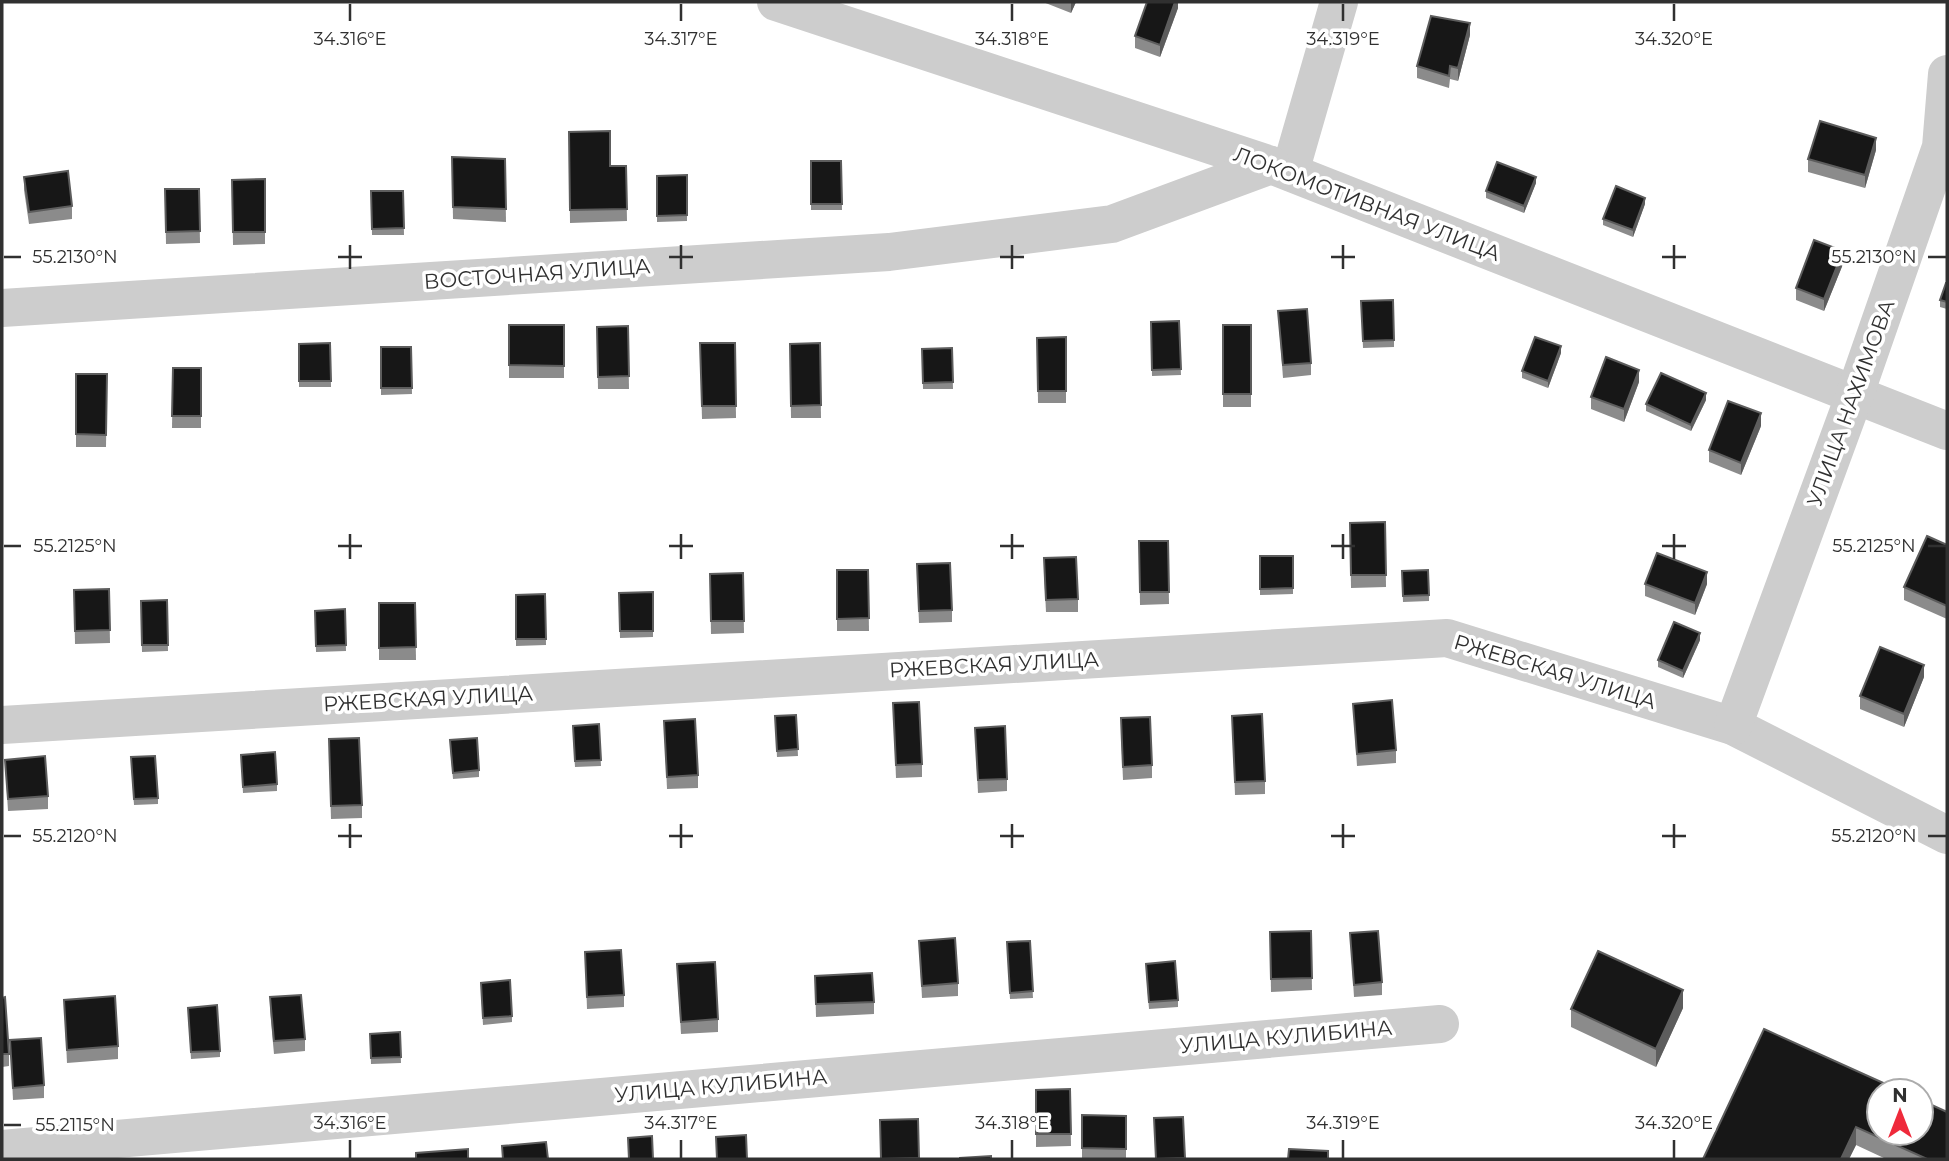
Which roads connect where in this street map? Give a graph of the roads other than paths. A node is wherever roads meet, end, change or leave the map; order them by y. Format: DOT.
graph roads {
  1 [pos="776,2"];
  2 [pos="1339,2"];
  3 [pos="1947,74"];
  4 [pos="1280,169"];
  5 [pos="2,308"];
  6 [pos="1855,394"];
  7 [pos="1947,431"];
  8 [pos="2,725"];
  9 [pos="1733,726"];
  10 [pos="1947,835"];
  11 [pos="1440,1024"];
  12 [pos="2,1149"];
  1 -- 4 [label="street, ЛОКОМОТИВНАЯ УЛИЦА"];
  2 -- 4 [label="street"];
  3 -- 6 [label="street, УЛИЦА НАХИМОВА"];
  4 -- 5 [label="street, ВОСТОЧНАЯ УЛИЦА"];
  4 -- 6 [label="street, ЛОКОМОТИВНАЯ УЛИЦА"];
  6 -- 7 [label="street, ЛОКОМОТИВНАЯ УЛИЦА"];
  6 -- 9 [label="street, УЛИЦА НАХИМОВА"];
  8 -- 9 [label="street, РЖЕВСКАЯ УЛИЦА"];
  9 -- 10 [label="street, РЖЕВСКАЯ УЛИЦА"];
  11 -- 12 [label="street, УЛИЦА КУЛИБИНА"];
}
